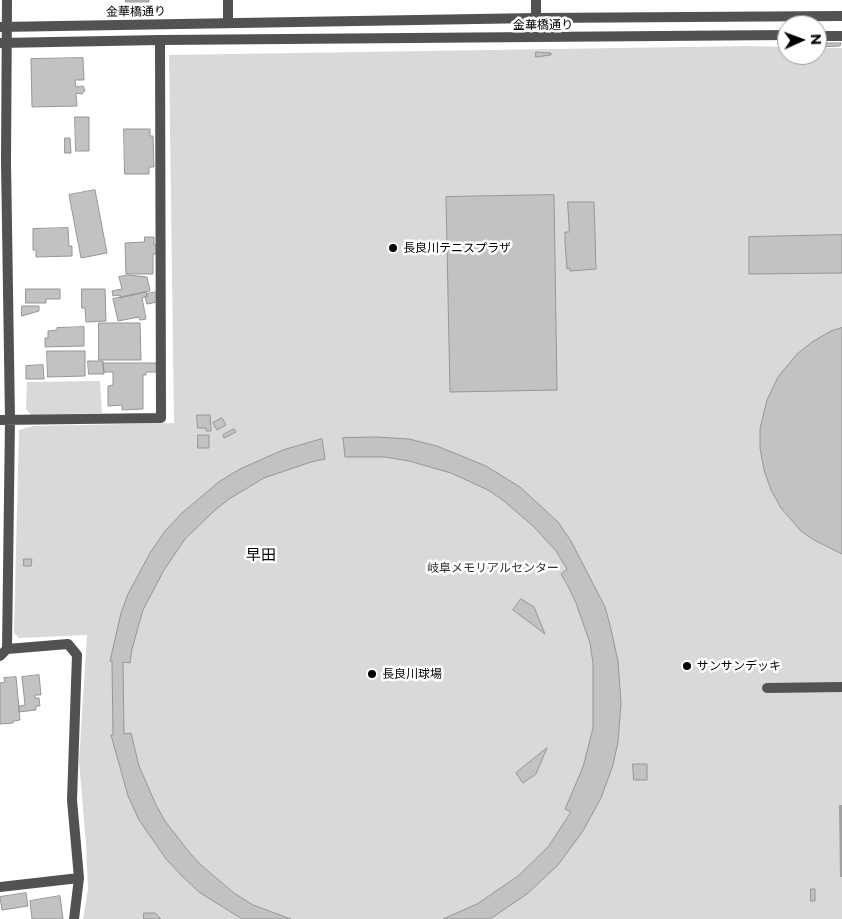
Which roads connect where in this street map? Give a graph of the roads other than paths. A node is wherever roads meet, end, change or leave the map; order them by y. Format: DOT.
graph roads {
  1 [pos="7,0"];
  2 [pos="228,0"];
  3 [pos="536,0"];
  4 [pos="842,16"];
  5 [pos="536,18"];
  6 [pos="228,23"];
  7 [pos="4,27"];
  8 [pos="777,35"];
  9 [pos="827,36"];
  10 [pos="842,36"];
  11 [pos="160,40"];
  12 [pos="4,43"];
  13 [pos="3,161"];
  14 [pos="5,420"];
  15 [pos="4,529"];
  16 [pos="4,652"];
  17 [pos="842,687"];
  18 [pos="767,688"];
  19 [pos="80,878"];
  20 [pos="0,887"];
  21 [pos="74,919"];
  1 -- 7 [label="street"];
  2 -- 6 [label="street"];
  3 -- 5 [label="street"];
  4 -- 5 [label="street, 金華橋通り"];
  5 -- 6 [label="street, 金華橋通り"];
  6 -- 7 [label="street, 金華橋通り"];
  7 -- 12 [label="street"];
  8 -- 11 [label="street, 金華橋通り"];
  9 -- 10 [label="street"];
  11 -- 12 [label="street, 金華橋通り"];
  11 -- 14 [label="street"];
  12 -- 13 [label="street"];
  13 -- 14 [label="street"];
  14 -- 15 [label="street"];
  15 -- 16 [label="street"];
  16 -- 19 [label="street"];
  17 -- 18 [label="street"];
  19 -- 20 [label="street"];
  19 -- 21 [label="street"];
}
